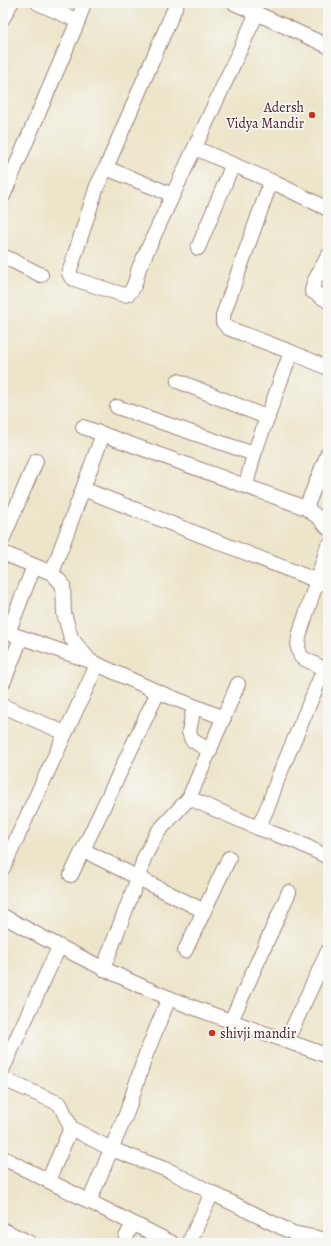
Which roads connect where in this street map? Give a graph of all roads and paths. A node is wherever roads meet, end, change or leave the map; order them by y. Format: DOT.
graph roads {
  1 [pos="11,3"];
  2 [pos="38,3"];
  3 [pos="84,3"];
  4 [pos="177,3"];
  5 [pos="234,3"];
  6 [pos="257,13"];
  7 [pos="3,18"];
  8 [pos="78,21"];
  9 [pos="328,46"];
  10 [pos="195,148"];
  11 [pos="232,164"];
  12 [pos="106,168"];
  13 [pos="271,181"];
  14 [pos="173,195"];
  15 [pos="3,196"];
  16 [pos="328,209"];
  17 [pos="198,248"];
  18 [pos="3,256"];
  19 [pos="328,256"];
  20 [pos="41,275"];
  21 [pos="328,301"];
  22 [pos="291,352"];
  23 [pos="328,368"];
  24 [pos="178,381"];
  25 [pos="117,407"];
  26 [pos="268,418"];
  27 [pos="83,427"];
  28 [pos="103,434"];
  29 [pos="328,453"];
  30 [pos="254,454"];
  31 [pos="36,461"];
  32 [pos="246,486"];
  33 [pos="82,489"];
  34 [pos="306,508"];
  35 [pos="328,528"];
  36 [pos="3,538"];
  37 [pos="328,546"];
  38 [pos="3,553"];
  39 [pos="34,566"];
  40 [pos="52,573"];
  41 [pos="323,583"];
  42 [pos="11,634"];
  43 [pos="93,663"];
  44 [pos="326,670"];
  45 [pos="3,683"];
  46 [pos="238,684"];
  47 [pos="158,692"];
  48 [pos="3,706"];
  49 [pos="194,706"];
  50 [pos="224,718"];
  51 [pos="65,733"];
  52 [pos="210,750"];
  53 [pos="189,798"];
  54 [pos="258,828"];
  55 [pos="83,850"];
  56 [pos="327,853"];
  57 [pos="229,858"];
  58 [pos="3,868"];
  59 [pos="71,874"];
  60 [pos="138,878"];
  61 [pos="289,892"];
  62 [pos="204,911"];
  63 [pos="3,916"];
  64 [pos="59,947"];
  65 [pos="185,951"];
  66 [pos="328,951"];
  67 [pos="103,969"];
  68 [pos="169,998"];
  69 [pos="231,1021"];
  70 [pos="287,1040"];
  71 [pos="328,1056"];
  72 [pos="3,1068"];
  73 [pos="3,1079"];
  74 [pos="71,1128"];
  75 [pos="111,1149"];
  76 [pos="3,1158"];
  77 [pos="48,1181"];
  78 [pos="212,1193"];
  79 [pos="89,1202"];
  80 [pos="133,1224"];
  81 [pos="3,1230"];
  82 [pos="325,1238"];
  83 [pos="30,1243"];
  84 [pos="126,1243"];
  85 [pos="172,1243"];
  86 [pos="189,1243"];
  1 -- 7 [label="street"];
  2 -- 8 [label="street"];
  3 -- 8 [label="street"];
  4 -- 12 [label="street"];
  5 -- 6 [label="street"];
  6 -- 9 [label="street"];
  6 -- 10 [label="street"];
  8 -- 15 [label="street"];
  10 -- 11 [label="street"];
  10 -- 14 [label="street"];
  11 -- 13 [label="street"];
  11 -- 17 [label="street"];
  12 -- 14 [label="street"];
  12 -- 14 [label="street"];
  13 -- 16 [label="street"];
  13 -- 22 [label="street"];
  18 -- 20 [label="street"];
  19 -- 21 [label="street"];
  22 -- 23 [label="street"];
  22 -- 26 [label="street"];
  24 -- 26 [label="street"];
  25 -- 30 [label="street"];
  26 -- 30 [label="street"];
  27 -- 28 [label="street"];
  28 -- 32 [label="street"];
  28 -- 33 [label="street"];
  29 -- 34 [label="street"];
  30 -- 32 [label="street"];
  31 -- 36 [label="street"];
  32 -- 34 [label="street"];
  33 -- 40 [label="street"];
  33 -- 41 [label="street"];
  34 -- 35 [label="street"];
  37 -- 41 [label="street"];
  38 -- 39 [label="street"];
  39 -- 40 [label="street"];
  39 -- 42 [label="street"];
  40 -- 43 [label="street"];
  41 -- 44 [label="street"];
  42 -- 43 [label="street"];
  42 -- 45 [label="street"];
  43 -- 47 [label="street"];
  43 -- 51 [label="street"];
  44 -- 54 [label="street"];
  46 -- 50 [label="street"];
  47 -- 49 [label="street"];
  47 -- 55 [label="street"];
  48 -- 51 [label="street"];
  49 -- 50 [label="street"];
  49 -- 52 [label="street"];
  50 -- 52 [label="street"];
  51 -- 58 [label="street"];
  52 -- 53 [label="street"];
  53 -- 54 [label="street"];
  53 -- 60 [label="street"];
  54 -- 56 [label="street"];
  55 -- 59 [label="street"];
  55 -- 60 [label="street"];
  57 -- 62 [label="street"];
  60 -- 62 [label="street"];
  60 -- 67 [label="street"];
  61 -- 69 [label="street"];
  62 -- 65 [label="street"];
  63 -- 64 [label="street"];
  64 -- 67 [label="street"];
  64 -- 72 [label="street"];
  66 -- 70 [label="street"];
  67 -- 68 [label="street"];
  68 -- 69 [label="street"];
  68 -- 75 [label="street"];
  69 -- 70 [label="street"];
  70 -- 71 [label="street"];
  73 -- 74 [label="street"];
  74 -- 75 [label="street"];
  74 -- 77 [label="street"];
  75 -- 78 [label="street"];
  75 -- 79 [label="street"];
  76 -- 77 [label="street"];
  77 -- 79 [label="street"];
  78 -- 82 [label="street"];
  78 -- 86 [label="street"];
  79 -- 80 [label="street"];
  80 -- 84 [label="street"];
  80 -- 85 [label="street"];
  81 -- 83 [label="street"];
}
